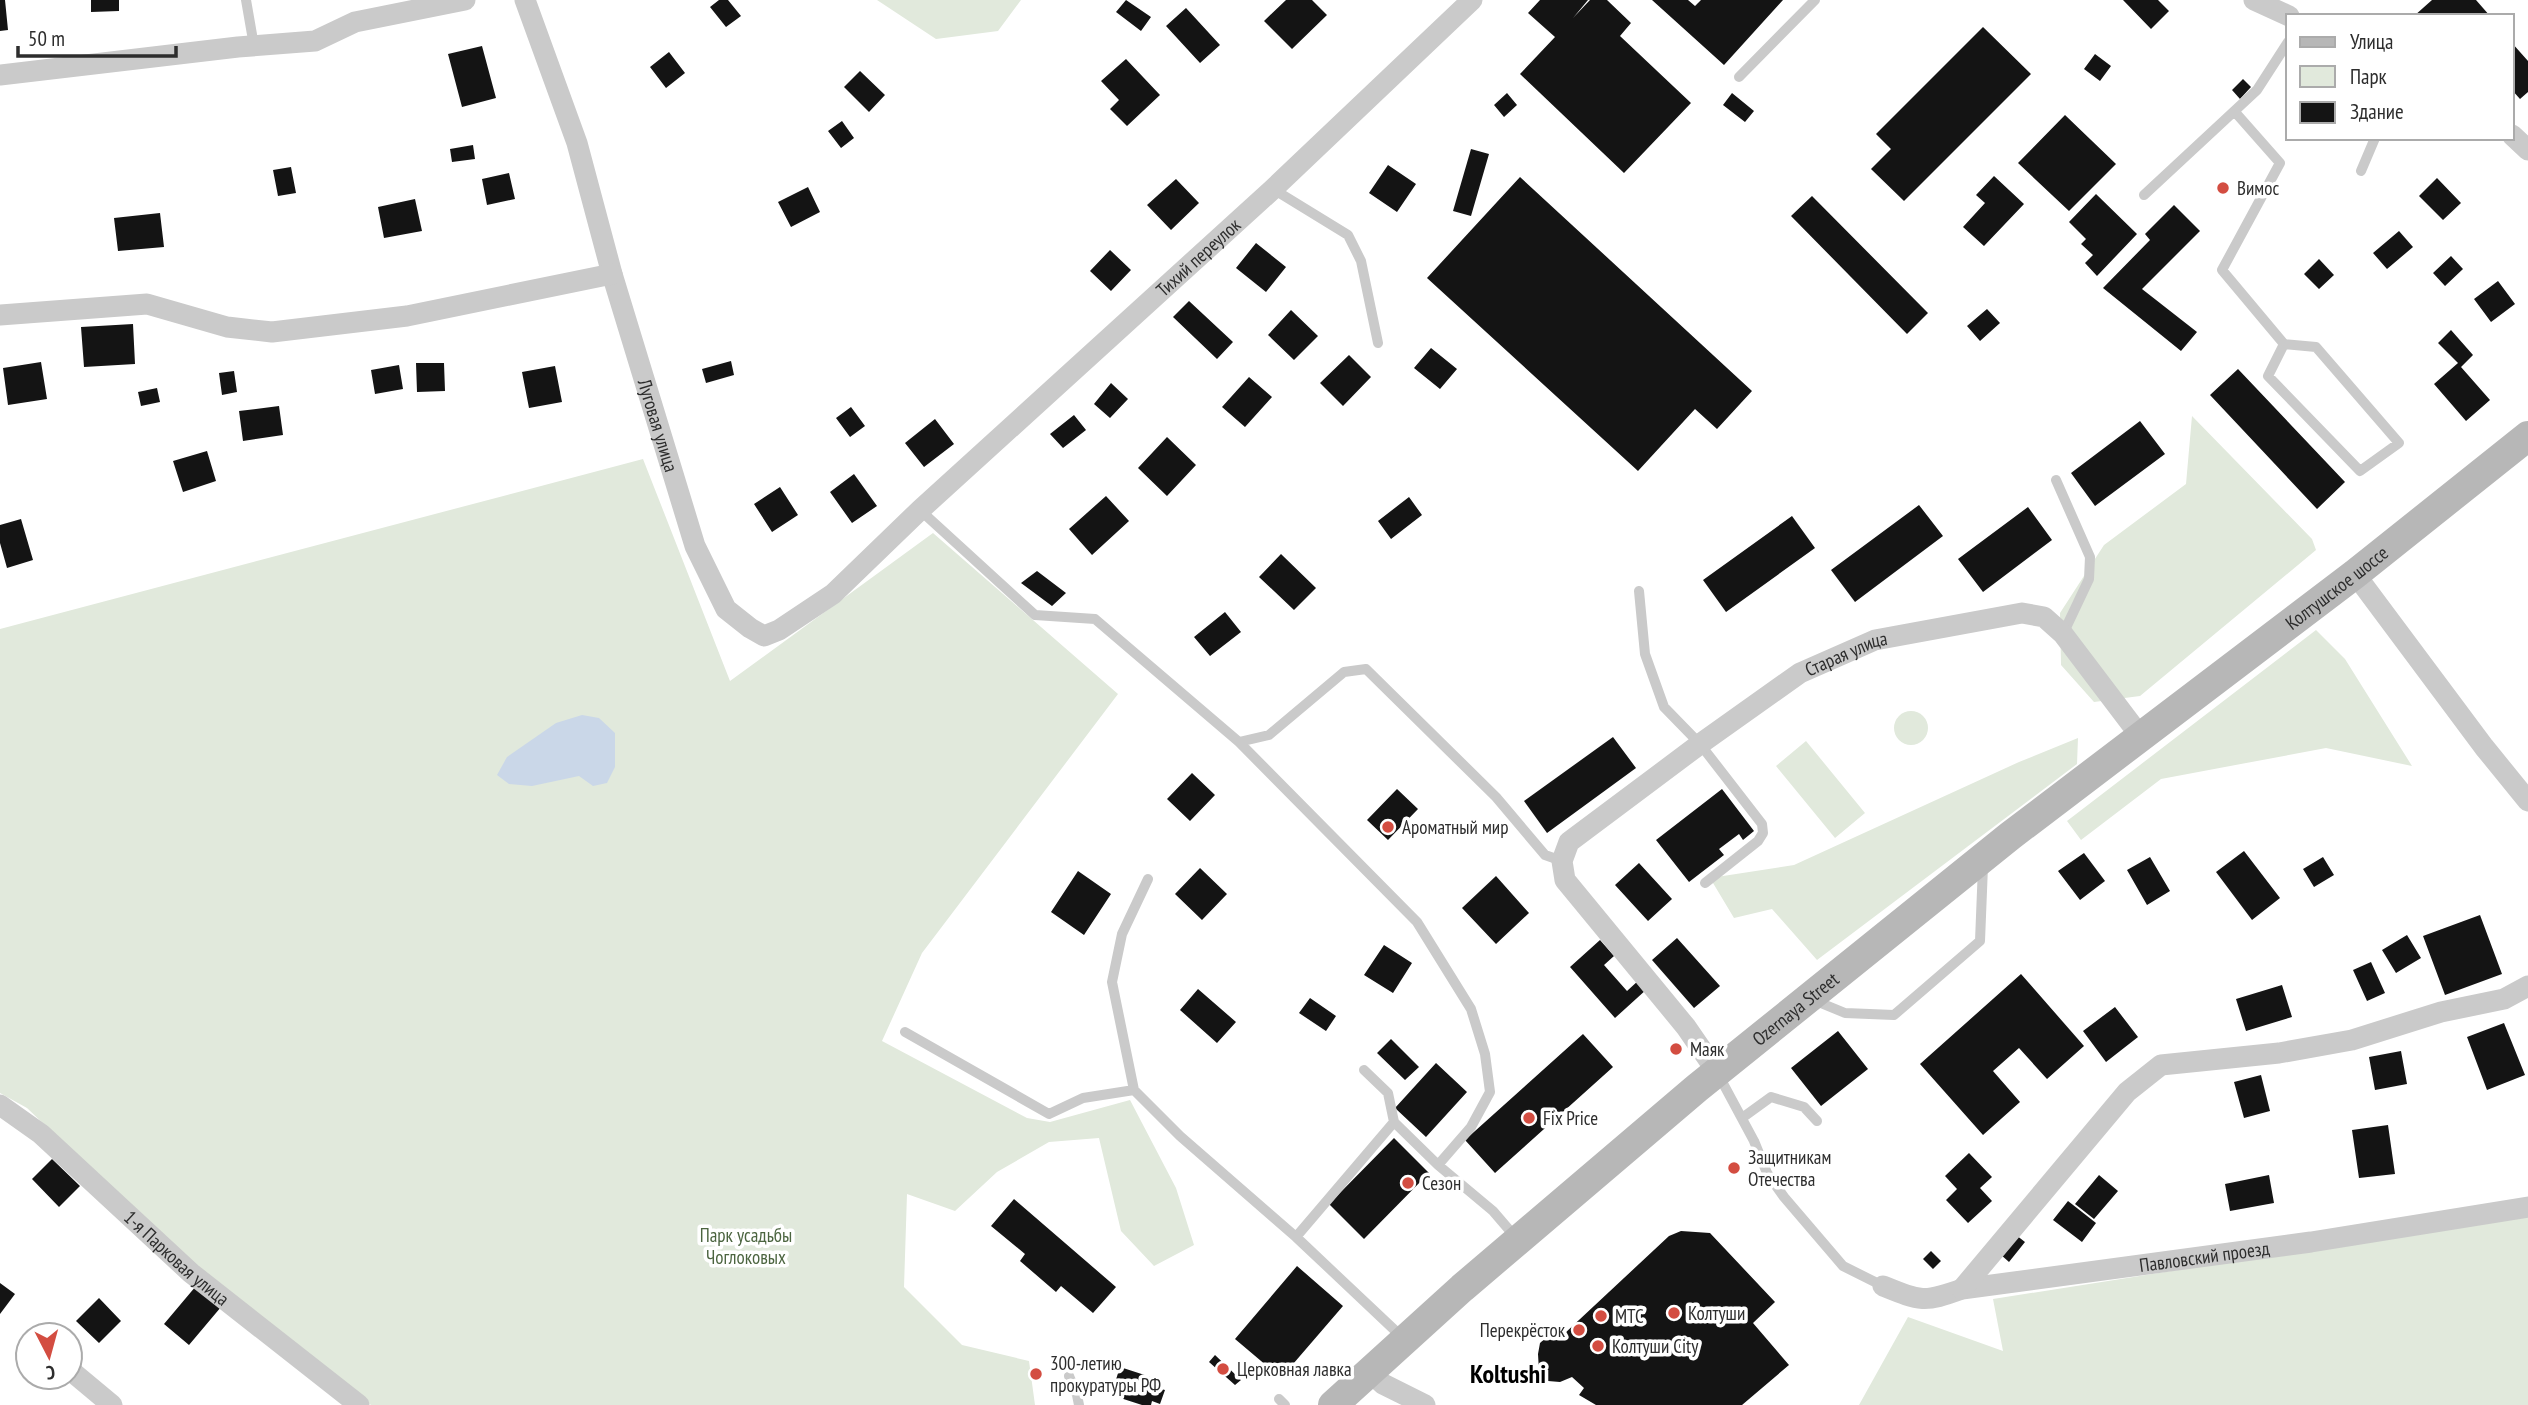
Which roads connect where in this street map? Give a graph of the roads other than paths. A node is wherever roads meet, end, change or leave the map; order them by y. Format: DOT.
graph roads {
  1 [pos="246,0"];
  2 [pos="465,0"];
  3 [pos="525,0"];
  4 [pos="1472,0"];
  5 [pos="1815,0"];
  6 [pos="2254,0"];
  7 [pos="2286,15"];
  8 [pos="2286,45"];
  9 [pos="254,46"];
  10 [pos="0,75"];
  11 [pos="1739,77"];
  12 [pos="2235,112"];
  13 [pos="2374,140"];
  14 [pos="2361,171"];
  15 [pos="1273,189"];
  16 [pos="2144,195"];
  17 [pos="612,274"];
  18 [pos="0,315"];
  19 [pos="1378,343"];
  20 [pos="2284,344"];
  21 [pos="2528,436"];
  22 [pos="2056,480"];
  23 [pos="920,510"];
  24 [pos="2355,575"];
  25 [pos="1639,591"];
  26 [pos="2063,634"];
  27 [pos="2141,737"];
  28 [pos="1239,742"];
  29 [pos="1700,744"];
  30 [pos="2528,801"];
  31 [pos="1983,858"];
  32 [pos="1562,860"];
  33 [pos="1148,879"];
  34 [pos="1705,883"];
  35 [pos="2528,986"];
  36 [pos="1808,998"];
  37 [pos="905,1032"];
  38 [pos="1364,1070"];
  39 [pos="1717,1072"];
  40 [pos="1134,1090"];
  41 [pos="0,1105"];
  42 [pos="1742,1118"];
  43 [pos="1817,1121"];
  44 [pos="1394,1122"];
  45 [pos="1438,1164"];
  46 [pos="2528,1207"];
  47 [pos="1296,1237"];
  48 [pos="1519,1241"];
  49 [pos="1883,1286"];
  50 [pos="1962,1289"];
  51 [pos="1405,1340"];
  52 [pos="1369,1371"];
  53 [pos="1069,1376"];
  54 [pos="84,1382"];
  55 [pos="112,1405"];
  56 [pos="359,1405"];
  57 [pos="1079,1405"];
  58 [pos="1333,1405"];
  59 [pos="1425,1405"];
  1 -- 9 [label="lane"];
  2 -- 9 [label="street"];
  3 -- 17 [label="street, Луговая улица"];
  4 -- 15 [label="street, Тихий переулок"];
  5 -- 11 [label="lane"];
  6 -- 7 [label="street"];
  8 -- 12 [label="lane"];
  9 -- 10 [label="street"];
  12 -- 16 [label="lane"];
  12 -- 20 [label="lane"];
  13 -- 14 [label="lane"];
  15 -- 19 [label="lane"];
  15 -- 23 [label="street, Тихий переулок"];
  17 -- 18 [label="street"];
  17 -- 23 [label="street, Луговая улица"];
  20 -- 20 [label="lane"];
  21 -- 24 [label="main road, Колтушское шоссе"];
  22 -- 26 [label="lane"];
  23 -- 28 [label="lane"];
  24 -- 27 [label="main road, Колтушское шоссе"];
  24 -- 30 [label="street"];
  25 -- 29 [label="lane"];
  26 -- 27 [label="street, Старая улица"];
  26 -- 29 [label="street, Старая улица"];
  27 -- 31 [label="main road, Ozernaya Street"];
  28 -- 32 [label="lane"];
  28 -- 45 [label="lane"];
  29 -- 32 [label="street, Старая улица"];
  29 -- 34 [label="lane"];
  31 -- 36 [label="main road, Ozernaya Street"];
  31 -- 36 [label="lane"];
  32 -- 39 [label="street"];
  33 -- 40 [label="lane"];
  35 -- 50 [label="street"];
  36 -- 39 [label="main road, Ozernaya Street"];
  37 -- 40 [label="lane"];
  38 -- 44 [label="lane"];
  39 -- 42 [label="lane"];
  39 -- 48 [label="main road, Ozernaya Street"];
  40 -- 47 [label="lane"];
  41 -- 56 [label="street, 1-я Парковая улица"];
  42 -- 43 [label="lane"];
  42 -- 49 [label="lane"];
  44 -- 45 [label="lane"];
  44 -- 47 [label="lane"];
  45 -- 48 [label="lane"];
  46 -- 50 [label="street, Павловский проезд"];
  47 -- 51 [label="lane"];
  48 -- 51 [label="main road, Ozernaya Street"];
  49 -- 50 [label="street, Павловский проезд"];
  51 -- 52 [label="main road, Ozernaya Street"];
  52 -- 58 [label="main road, Ozernaya Street"];
  52 -- 59 [label="street"];
  53 -- 57 [label="lane"];
  54 -- 55 [label="street"];
}
